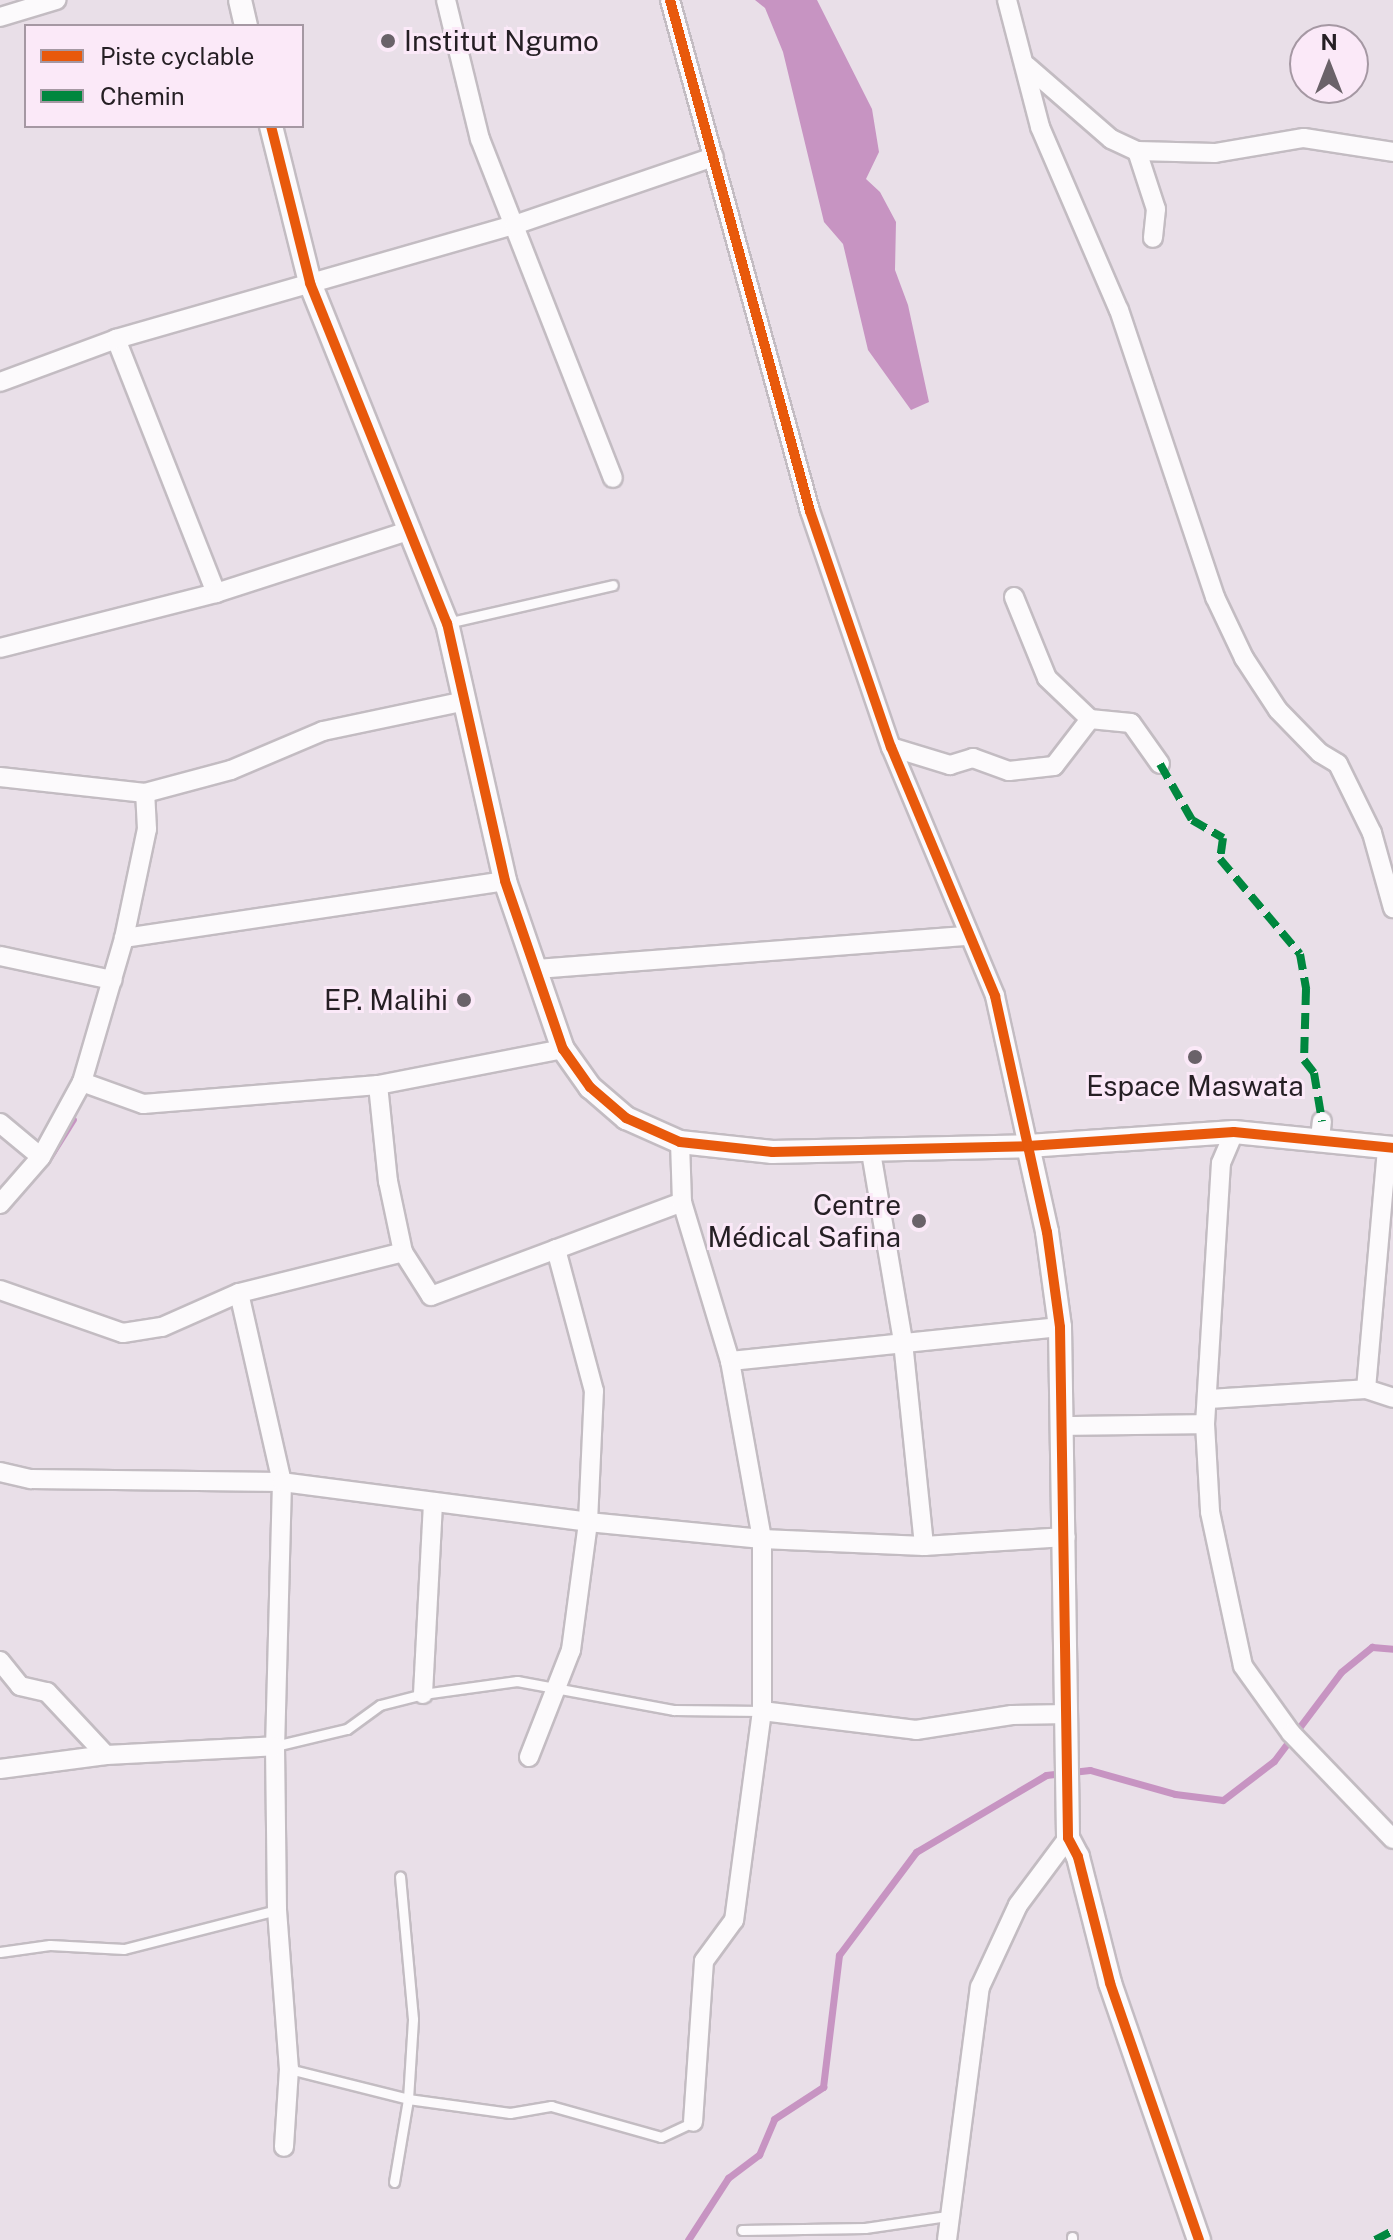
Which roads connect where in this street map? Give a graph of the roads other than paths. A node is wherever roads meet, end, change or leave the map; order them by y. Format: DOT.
graph roads {
  1 [pos="56,0"];
  2 [pos="240,0"];
  3 [pos="446,0"];
  4 [pos="670,0"];
  5 [pos="1007,0"];
  6 [pos="0,17"];
  7 [pos="246,24"];
  8 [pos="1027,66"];
  9 [pos="271,128"];
  10 [pos="1137,151"];
  11 [pos="1393,152"];
  12 [pos="714,157"];
  13 [pos="514,225"];
  14 [pos="1153,238"];
  15 [pos="310,283"];
  16 [pos="116,339"];
  17 [pos="0,382"];
  18 [pos="613,478"];
  19 [pos="411,530"];
  20 [pos="613,585"];
  21 [pos="216,593"];
  22 [pos="1014,597"];
  23 [pos="447,623"];
  24 [pos="0,648"];
  25 [pos="465,701"];
  26 [pos="1090,719"];
  27 [pos="891,747"];
  28 [pos="1160,764"];
  29 [pos="0,777"];
  30 [pos="145,793"];
  31 [pos="505,881"];
  32 [pos="1393,908"];
  33 [pos="969,936"];
  34 [pos="124,938"];
  35 [pos="0,956"];
  36 [pos="536,969"];
  37 [pos="112,980"];
  38 [pos="563,1049"];
  39 [pos="82,1082"];
  40 [pos="378,1085"];
  41 [pos="0,1123"];
  42 [pos="1234,1132"];
  43 [pos="680,1142"];
  44 [pos="1028,1146"];
  45 [pos="1390,1147"];
  46 [pos="871,1152"];
  47 [pos="41,1157"];
  48 [pos="682,1202"];
  49 [pos="0,1204"];
  50 [pos="556,1249"];
  51 [pos="403,1252"];
  52 [pos="0,1290"];
  53 [pos="239,1293"];
  54 [pos="1060,1327"];
  55 [pos="903,1342"];
  56 [pos="730,1361"];
  57 [pos="1366,1389"];
  58 [pos="1393,1398"];
  59 [pos="1209,1399"];
  60 [pos="1205,1424"];
  61 [pos="1065,1426"];
  62 [pos="0,1472"];
  63 [pos="282,1482"];
  64 [pos="433,1502"];
  65 [pos="588,1522"];
  66 [pos="1066,1537"];
  67 [pos="762,1539"];
  68 [pos="924,1546"];
  69 [pos="0,1661"];
  70 [pos="556,1688"];
  71 [pos="423,1694"];
  72 [pos="762,1711"];
  73 [pos="1068,1714"];
  74 [pos="275,1746"];
  75 [pos="106,1755"];
  76 [pos="529,1757"];
  77 [pos="0,1769"];
  78 [pos="1068,1838"];
  79 [pos="1393,1839"];
  80 [pos="400,1877"];
  81 [pos="277,1910"];
  82 [pos="0,1952"];
  83 [pos="289,2069"];
  84 [pos="408,2099"];
  85 [pos="693,2122"];
  86 [pos="284,2147"];
  87 [pos="394,2182"];
  88 [pos="947,2216"];
  89 [pos="742,2230"];
  90 [pos="947,2240"];
  91 [pos="1199,2240"];
  1 -- 6 [label="street"];
  2 -- 7 [label="street"];
  3 -- 13 [label="street"];
  4 -- 12 [label="street"];
  5 -- 8 [label="street"];
  8 -- 10 [label="street"];
  8 -- 32 [label="street"];
  9 -- 15 [label="street"];
  10 -- 11 [label="street"];
  10 -- 14 [label="street"];
  12 -- 13 [label="street"];
  12 -- 27 [label="street"];
  13 -- 15 [label="street"];
  13 -- 18 [label="street"];
  15 -- 16 [label="street"];
  15 -- 19 [label="street"];
  16 -- 17 [label="street"];
  16 -- 21 [label="street"];
  19 -- 21 [label="street"];
  19 -- 23 [label="street"];
  20 -- 23 [label="lane"];
  21 -- 24 [label="street"];
  22 -- 26 [label="street"];
  23 -- 25 [label="street"];
  25 -- 30 [label="street"];
  25 -- 31 [label="street"];
  26 -- 27 [label="street"];
  26 -- 28 [label="street"];
  27 -- 33 [label="street"];
  29 -- 30 [label="street"];
  30 -- 34 [label="street"];
  31 -- 34 [label="street"];
  31 -- 36 [label="street"];
  33 -- 36 [label="street"];
  33 -- 44 [label="street"];
  34 -- 37 [label="street"];
  35 -- 37 [label="street"];
  36 -- 38 [label="street"];
  37 -- 39 [label="street"];
  38 -- 40 [label="street"];
  38 -- 43 [label="street"];
  39 -- 40 [label="street"];
  39 -- 47 [label="street"];
  40 -- 51 [label="street"];
  41 -- 47 [label="street"];
  42 -- 44 [label="street"];
  42 -- 45 [label="street"];
  42 -- 59 [label="street"];
  43 -- 46 [label="street"];
  43 -- 48 [label="street"];
  44 -- 46 [label="street"];
  44 -- 54 [label="street"];
  45 -- 57 [label="street"];
  46 -- 55 [label="street"];
  47 -- 49 [label="street"];
  48 -- 50 [label="street"];
  48 -- 56 [label="street"];
  50 -- 51 [label="street"];
  50 -- 65 [label="street"];
  51 -- 53 [label="street"];
  52 -- 53 [label="street"];
  53 -- 63 [label="street"];
  54 -- 55 [label="street"];
  54 -- 61 [label="street"];
  55 -- 56 [label="street"];
  55 -- 68 [label="street"];
  56 -- 67 [label="street"];
  57 -- 58 [label="street"];
  57 -- 59 [label="street"];
  59 -- 60 [label="street"];
  60 -- 61 [label="street"];
  60 -- 79 [label="street"];
  61 -- 66 [label="street"];
  62 -- 63 [label="street"];
  63 -- 64 [label="street"];
  63 -- 74 [label="street"];
  64 -- 65 [label="street"];
  64 -- 71 [label="street"];
  65 -- 67 [label="street"];
  65 -- 70 [label="street"];
  66 -- 68 [label="street"];
  66 -- 73 [label="street"];
  67 -- 68 [label="street"];
  67 -- 72 [label="street"];
  69 -- 75 [label="street"];
  70 -- 71 [label="lane"];
  70 -- 72 [label="lane"];
  70 -- 76 [label="street"];
  71 -- 74 [label="lane"];
  72 -- 73 [label="street"];
  72 -- 85 [label="street"];
  73 -- 78 [label="street"];
  74 -- 75 [label="street"];
  74 -- 81 [label="street"];
  75 -- 77 [label="street"];
  78 -- 88 [label="street"];
  78 -- 91 [label="street"];
  80 -- 84 [label="lane"];
  81 -- 82 [label="lane"];
  81 -- 83 [label="street"];
  83 -- 84 [label="lane"];
  83 -- 86 [label="street"];
  84 -- 85 [label="lane"];
  84 -- 87 [label="lane"];
  88 -- 89 [label="lane"];
  88 -- 90 [label="street"];
}
